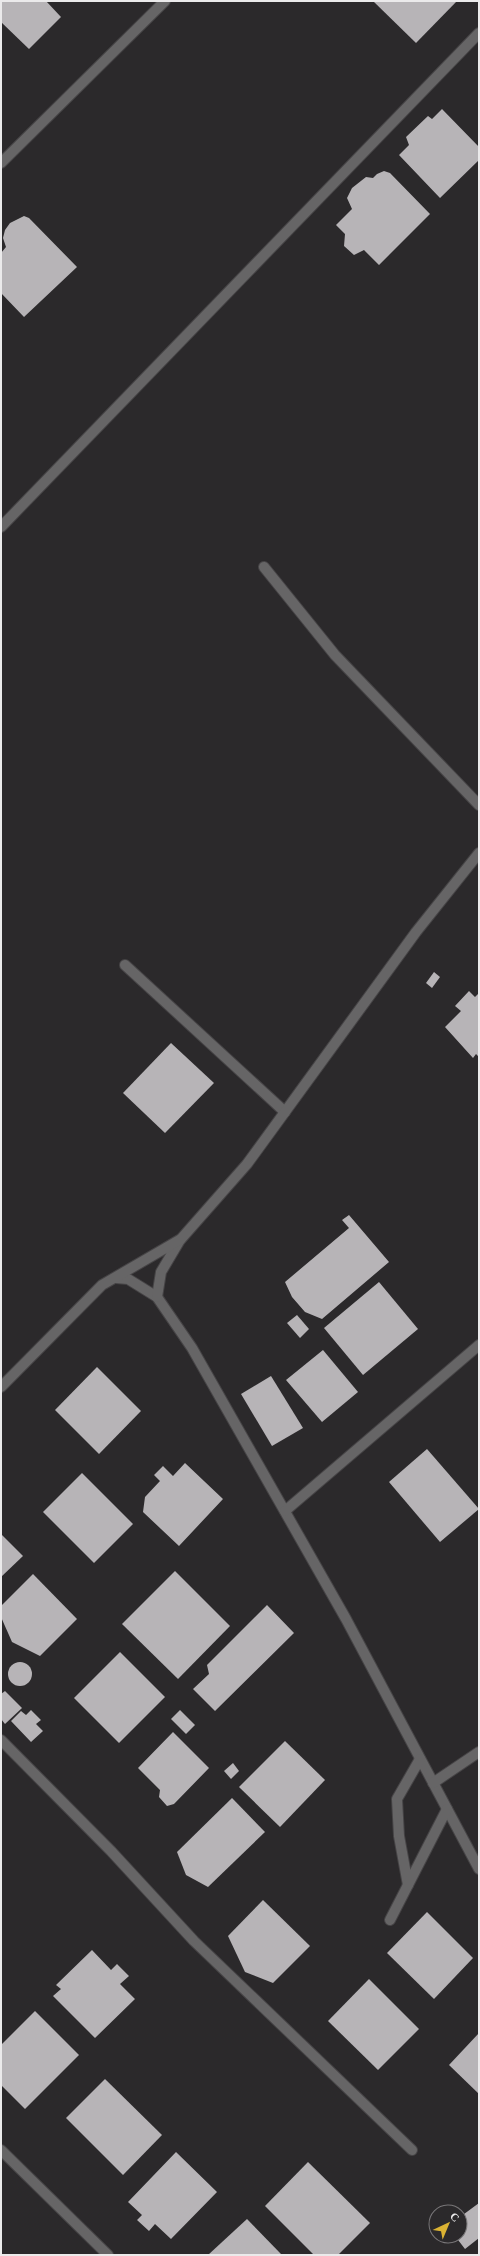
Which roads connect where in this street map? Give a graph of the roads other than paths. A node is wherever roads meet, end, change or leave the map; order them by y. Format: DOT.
graph roads {
  1 [pos="165,1"];
  2 [pos="479,33"];
  3 [pos="1,163"];
  4 [pos="1,527"];
  5 [pos="264,567"];
  6 [pos="479,805"];
  7 [pos="479,853"];
  8 [pos="125,965"];
  9 [pos="285,1112"];
  10 [pos="181,1239"];
  11 [pos="116,1278"];
  12 [pos="157,1297"];
  13 [pos="479,1345"];
  14 [pos="1,1387"];
  15 [pos="285,1511"];
  16 [pos="1,1740"];
  17 [pos="479,1752"];
  18 [pos="420,1759"];
  19 [pos="433,1783"];
  20 [pos="447,1809"];
  21 [pos="479,1869"];
  22 [pos="408,1885"];
  23 [pos="390,1920"];
  24 [pos="1,2150"];
  25 [pos="412,2150"];
  26 [pos="108,2255"];
  1 -- 3 [label="street"];
  2 -- 4 [label="street"];
  5 -- 6 [label="street"];
  7 -- 9 [label="street"];
  8 -- 9 [label="street"];
  9 -- 10 [label="street"];
  10 -- 11 [label="street"];
  10 -- 12 [label="street"];
  11 -- 12 [label="street"];
  11 -- 14 [label="street"];
  12 -- 15 [label="street"];
  13 -- 15 [label="street"];
  15 -- 18 [label="street"];
  16 -- 25 [label="street"];
  17 -- 19 [label="street"];
  18 -- 19 [label="street"];
  18 -- 22 [label="street"];
  19 -- 20 [label="street"];
  20 -- 21 [label="street"];
  20 -- 22 [label="street"];
  22 -- 23 [label="street"];
  24 -- 26 [label="street"];
}
